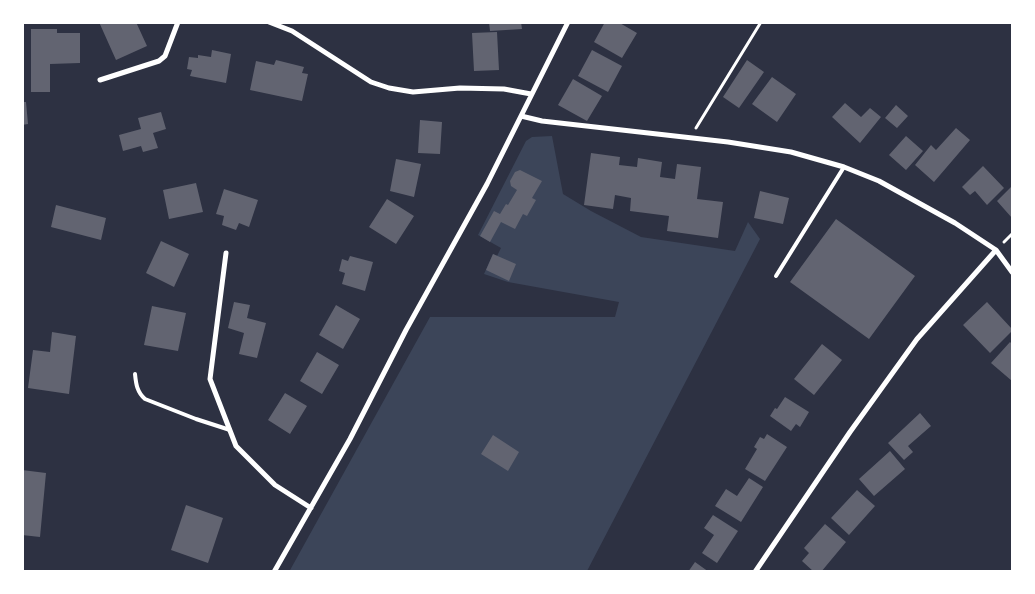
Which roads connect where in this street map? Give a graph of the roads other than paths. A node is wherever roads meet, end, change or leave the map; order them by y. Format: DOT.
graph roads {
  1 [pos="178,22"];
  2 [pos="269,22"];
  3 [pos="568,22"];
  4 [pos="100,80"];
  5 [pos="531,94"];
  6 [pos="521,116"];
  7 [pos="844,167"];
  8 [pos="996,250"];
  9 [pos="226,254"];
  10 [pos="1012,272"];
  11 [pos="776,276"];
  12 [pos="135,374"];
  13 [pos="230,430"];
  14 [pos="311,508"];
  15 [pos="274,572"];
  16 [pos="755,572"];
  1 -- 4 [label="street"];
  2 -- 5 [label="street"];
  3 -- 5 [label="street"];
  5 -- 6 [label="street"];
  6 -- 7 [label="street"];
  6 -- 14 [label="street"];
  7 -- 8 [label="street"];
  7 -- 11 [label="lane"];
  8 -- 10 [label="street"];
  8 -- 16 [label="street"];
  9 -- 13 [label="street"];
  12 -- 13 [label="lane"];
  13 -- 14 [label="street"];
  14 -- 15 [label="street"];
}
